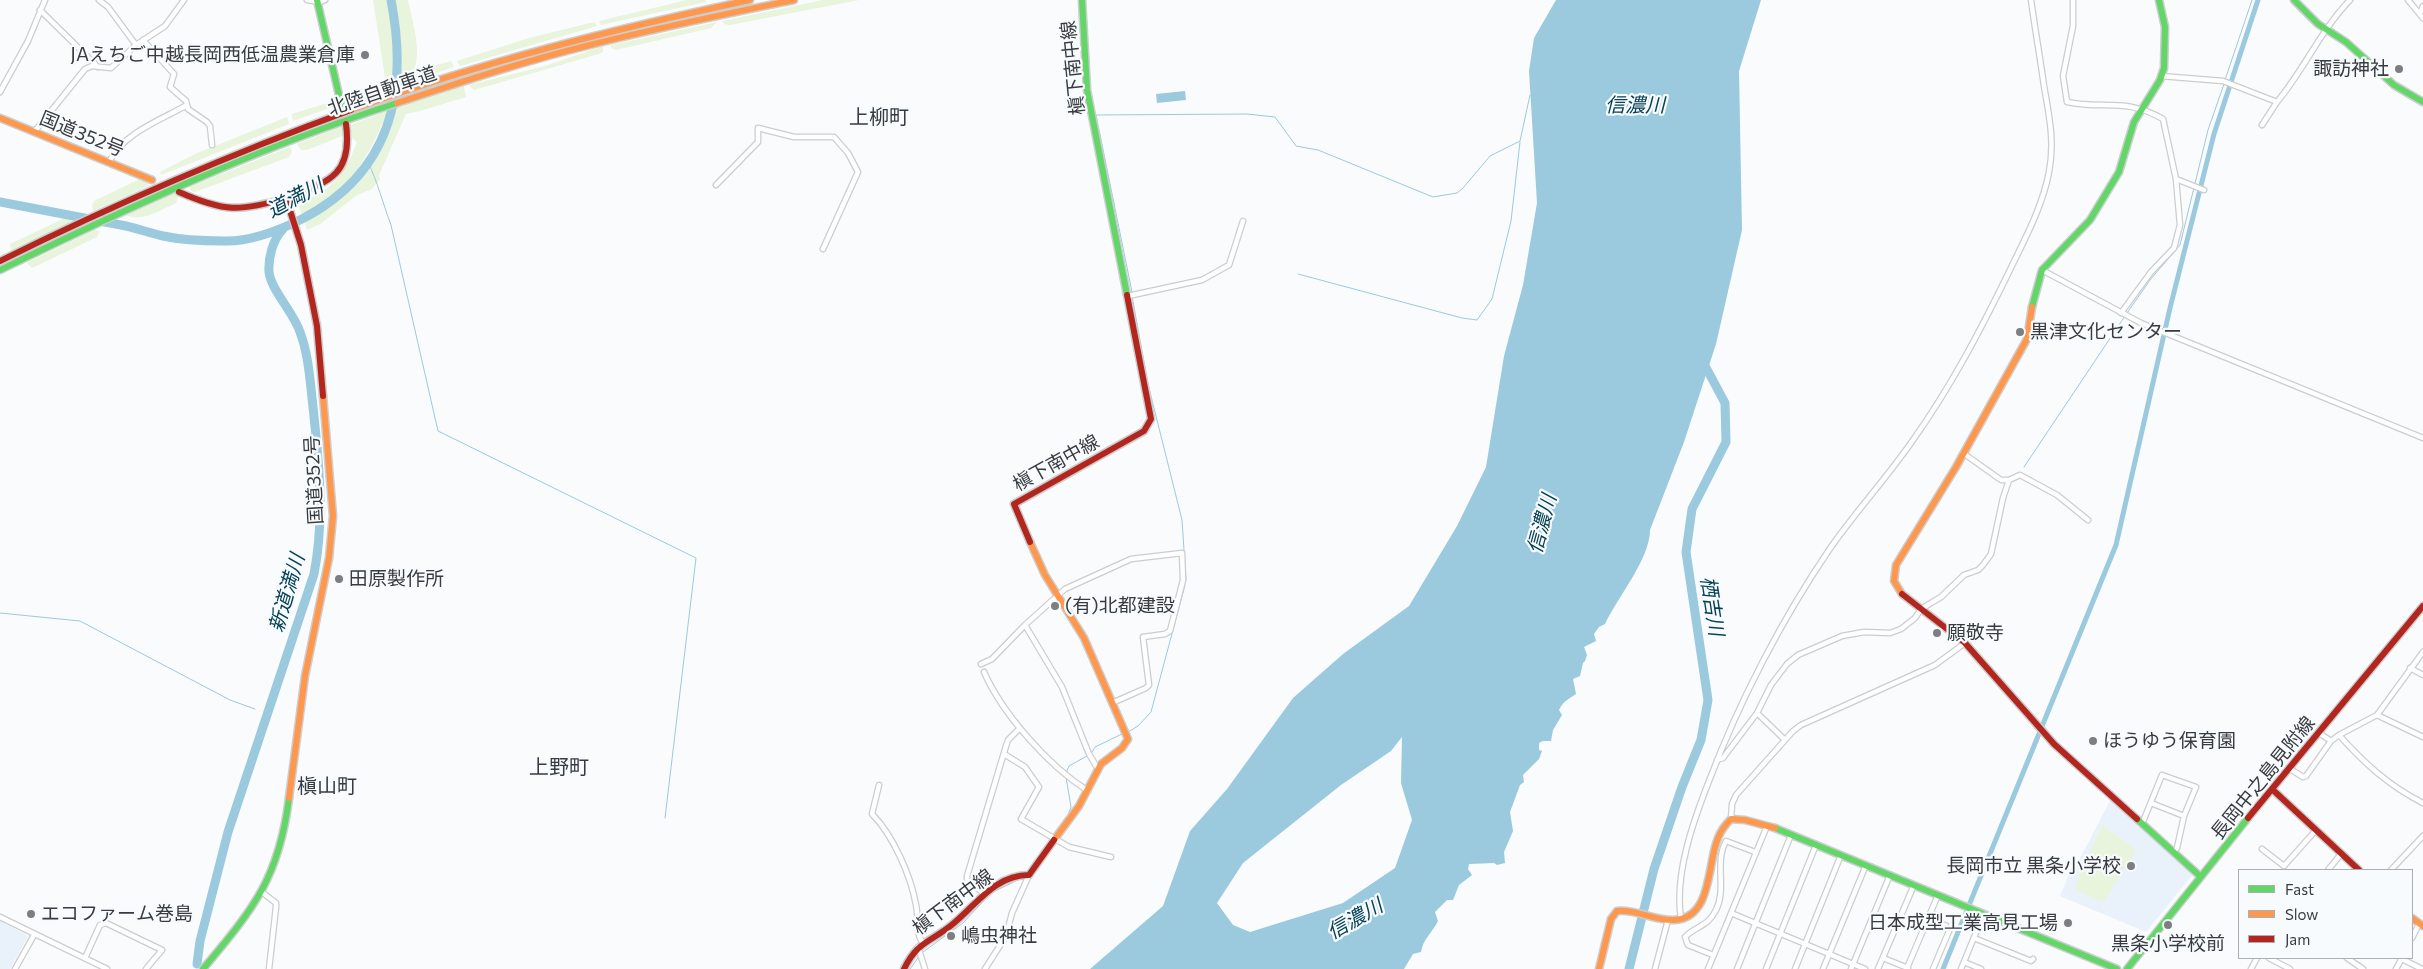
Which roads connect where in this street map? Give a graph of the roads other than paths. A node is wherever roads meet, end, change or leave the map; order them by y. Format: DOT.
graph roads {
  1 [pos="45,0"];
  2 [pos="99,0"];
  3 [pos="184,0"];
  4 [pos="307,0"];
  5 [pos="325,0"];
  6 [pos="750,0"];
  7 [pos="794,0"];
  8 [pos="1082,0"];
  9 [pos="2031,0"];
  10 [pos="2072,0"];
  11 [pos="2159,0"];
  12 [pos="2294,0"];
  13 [pos="2350,0"];
  14 [pos="2408,0"];
  15 [pos="317,1"];
  16 [pos="2423,6"];
  17 [pos="40,10"];
  18 [pos="2421,16"];
  19 [pos="2325,28"];
  20 [pos="143,40"];
  21 [pos="136,44"];
  22 [pos="98,67"];
  23 [pos="2162,76"];
  24 [pos="0,92"];
  25 [pos="2277,102"];
  26 [pos="2423,102"];
  27 [pos="187,105"];
  28 [pos="342,108"];
  29 [pos="2142,109"];
  30 [pos="0,118"];
  31 [pos="346,124"];
  32 [pos="2262,125"];
  33 [pos="35,132"];
  34 [pos="212,145"];
  35 [pos="109,162"];
  36 [pos="152,180"];
  37 [pos="2176,180"];
  38 [pos="716,185"];
  39 [pos="2204,190"];
  40 [pos="179,192"];
  41 [pos="286,198"];
  42 [pos="1243,221"];
  43 [pos="823,249"];
  44 [pos="0,261"];
  45 [pos="0,270"];
  46 [pos="2042,270"];
  47 [pos="1128,296"];
  48 [pos="2121,313"];
  49 [pos="2423,438"];
  50 [pos="1964,453"];
  51 [pos="2009,480"];
  52 [pos="2088,520"];
  53 [pos="1058,594"];
  54 [pos="2423,606"];
  55 [pos="1921,609"];
  56 [pos="1025,625"];
  57 [pos="1965,643"];
  58 [pos="2423,652"];
  59 [pos="981,664"];
  60 [pos="2410,668"];
  61 [pos="984,672"];
  62 [pos="2423,675"];
  63 [pos="1112,703"];
  64 [pos="1757,713"];
  65 [pos="2377,714"];
  66 [pos="1020,728"];
  67 [pos="2319,733"];
  68 [pos="2339,735"];
  69 [pos="2423,737"];
  70 [pos="1784,739"];
  71 [pos="2331,741"];
  72 [pos="1004,754"];
  73 [pos="1717,760"];
  74 [pos="1098,769"];
  75 [pos="2290,769"];
  76 [pos="879,786"];
  77 [pos="2273,790"];
  78 [pos="1088,791"];
  79 [pos="2151,803"];
  80 [pos="2423,803"];
  81 [pos="2184,816"];
  82 [pos="1731,819"];
  83 [pos="2142,824"];
  84 [pos="1766,826"];
  85 [pos="2316,830"];
  86 [pos="1791,835"];
  87 [pos="2423,836"];
  88 [pos="1056,838"];
  89 [pos="1816,845"];
  90 [pos="2262,849"];
  91 [pos="1755,852"];
  92 [pos="2174,852"];
  93 [pos="2341,854"];
  94 [pos="1841,855"];
  95 [pos="1111,857"];
  96 [pos="1866,865"];
  97 [pos="2329,869"];
  98 [pos="2358,869"];
  99 [pos="2392,869"];
  100 [pos="1029,875"];
  101 [pos="1890,875"];
  102 [pos="2201,877"];
  103 [pos="1914,885"];
  104 [pos="263,893"];
  105 [pos="983,893"];
  106 [pos="1938,894"];
  107 [pos="1731,913"];
  108 [pos="1930,913"];
  109 [pos="1984,913"];
  110 [pos="0,917"];
  111 [pos="1681,919"];
  112 [pos="1665,920"];
  113 [pos="1755,923"];
  114 [pos="2421,925"];
  115 [pos="1780,934"];
  116 [pos="34,935"];
  117 [pos="2413,937"];
  118 [pos="1974,938"];
  119 [pos="1805,944"];
  120 [pos="920,945"];
  121 [pos="1829,954"];
  122 [pos="1713,955"];
  123 [pos="85,958"];
  124 [pos="1883,958"];
  125 [pos="2271,959"];
  126 [pos="2349,959"];
  127 [pos="2403,959"];
  128 [pos="2034,960"];
  129 [pos="1964,962"];
  130 [pos="1852,967"];
  131 [pos="15,969"];
  132 [pos="107,969"];
  133 [pos="146,969"];
  134 [pos="203,969"];
  135 [pos="269,969"];
  136 [pos="904,969"];
  137 [pos="925,969"];
  138 [pos="985,969"];
  139 [pos="1599,969"];
  140 [pos="1655,969"];
  141 [pos="1708,969"];
  142 [pos="1736,969"];
  143 [pos="1766,969"];
  144 [pos="1795,969"];
  145 [pos="1823,969"];
  146 [pos="1865,969"];
  147 [pos="1878,969"];
  148 [pos="1908,969"];
  149 [pos="1933,969"];
  150 [pos="1961,969"];
  151 [pos="1981,969"];
  152 [pos="2117,969"];
  153 [pos="2127,969"];
  154 [pos="2290,969"];
  155 [pos="2364,969"];
  156 [pos="2422,969"];
  1 -- 17 [label="street"];
  2 -- 21 [label="street"];
  3 -- 20 [label="street"];
  4 -- 15 [label="street"];
  5 -- 15 [label="street"];
  6 -- 44 [label="main road, 北陸自動車道"];
  7 -- 45 [label="main road, 北陸自動車道"];
  8 -- 47 [label="main road, 槇下南中線"];
  9 -- 73 [label="street"];
  10 -- 29 [label="street"];
  11 -- 23 [label="main road"];
  12 -- 19 [label="main road"];
  13 -- 19 [label="street"];
  14 -- 18 [label="street"];
  15 -- 28 [label="main road"];
  16 -- 18 [label="street"];
  17 -- 22 [label="street"];
  17 -- 24 [label="street"];
  19 -- 25 [label="street"];
  19 -- 26 [label="main road"];
  20 -- 21 [label="street"];
  20 -- 27 [label="street"];
  21 -- 22 [label="street"];
  22 -- 33 [label="street"];
  23 -- 25 [label="street"];
  23 -- 29 [label="main road"];
  25 -- 32 [label="street"];
  27 -- 34 [label="street"];
  27 -- 35 [label="street"];
  29 -- 37 [label="street"];
  29 -- 46 [label="main road"];
  30 -- 33 [label="main road, 国道352号"];
  31 -- 41 [label="main road"];
  33 -- 35 [label="main road, 国道352号"];
  35 -- 36 [label="main road, 国道352号"];
  37 -- 39 [label="street"];
  37 -- 48 [label="street"];
  38 -- 43 [label="street"];
  40 -- 41 [label="main road"];
  41 -- 104 [label="main road, 国道352号"];
  42 -- 47 [label="street"];
  46 -- 48 [label="street"];
  46 -- 50 [label="main road"];
  47 -- 53 [label="main road, 槇下南中線"];
  48 -- 49 [label="street"];
  50 -- 51 [label="street"];
  50 -- 55 [label="main road"];
  51 -- 52 [label="street"];
  51 -- 55 [label="street"];
  53 -- 56 [label="street"];
  53 -- 63 [label="main road, 槇下南中線"];
  53 -- 63 [label="street"];
  54 -- 67 [label="main road, 長岡中之島見附線"];
  55 -- 57 [label="main road"];
  55 -- 64 [label="street"];
  56 -- 59 [label="street"];
  56 -- 74 [label="street"];
  57 -- 70 [label="street"];
  57 -- 83 [label="main road"];
  58 -- 60 [label="street"];
  60 -- 62 [label="street"];
  60 -- 65 [label="street"];
  61 -- 66 [label="street"];
  63 -- 74 [label="main road, 槇下南中線"];
  64 -- 70 [label="street"];
  64 -- 73 [label="street"];
  65 -- 68 [label="street"];
  65 -- 69 [label="street"];
  66 -- 72 [label="street"];
  66 -- 78 [label="street"];
  67 -- 71 [label="street"];
  67 -- 75 [label="main road, 長岡中之島見附線"];
  68 -- 71 [label="street"];
  68 -- 80 [label="street"];
  70 -- 82 [label="street"];
  71 -- 75 [label="street"];
  72 -- 88 [label="street"];
  72 -- 105 [label="street"];
  73 -- 111 [label="street"];
  74 -- 78 [label="main road, 槇下南中線"];
  75 -- 77 [label="main road, 長岡中之島見附線"];
  76 -- 120 [label="street"];
  77 -- 85 [label="main road"];
  77 -- 102 [label="main road, 長岡中之島見附線"];
  78 -- 88 [label="main road, 槇下南中線"];
  79 -- 81 [label="street"];
  79 -- 81 [label="street"];
  79 -- 83 [label="street"];
  81 -- 92 [label="street"];
  82 -- 84 [label="main road"];
  82 -- 111 [label="main road"];
  83 -- 92 [label="main road"];
  84 -- 86 [label="main road"];
  84 -- 91 [label="street"];
  85 -- 90 [label="street"];
  85 -- 93 [label="main road"];
  86 -- 89 [label="main road"];
  86 -- 113 [label="street"];
  87 -- 99 [label="street"];
  88 -- 95 [label="street"];
  88 -- 100 [label="main road, 槇下南中線"];
  89 -- 94 [label="main road"];
  89 -- 115 [label="street"];
  91 -- 107 [label="street"];
  91 -- 122 [label="street"];
  92 -- 102 [label="main road"];
  93 -- 97 [label="street"];
  93 -- 98 [label="main road"];
  94 -- 96 [label="main road"];
  94 -- 119 [label="street"];
  96 -- 101 [label="main road"];
  96 -- 121 [label="street"];
  100 -- 105 [label="main road, 槇下南中線"];
  100 -- 138 [label="street"];
  101 -- 103 [label="main road"];
  101 -- 130 [label="street"];
  102 -- 153 [label="main road, 長岡中之島見附線"];
  103 -- 106 [label="main road"];
  103 -- 124 [label="street"];
  104 -- 134 [label="main road, 国道352号"];
  104 -- 135 [label="street"];
  105 -- 120 [label="main road, 槇下南中線"];
  106 -- 108 [label="street"];
  106 -- 109 [label="main road"];
  107 -- 113 [label="street"];
  107 -- 122 [label="street"];
  108 -- 148 [label="street"];
  108 -- 149 [label="street"];
  109 -- 118 [label="street"];
  109 -- 152 [label="main road"];
  110 -- 116 [label="street"];
  111 -- 112 [label="main road"];
  112 -- 139 [label="main road"];
  112 -- 140 [label="street"];
  113 -- 115 [label="street"];
  113 -- 142 [label="street"];
  114 -- 117 [label="street"];
  115 -- 119 [label="street"];
  115 -- 143 [label="street"];
  116 -- 123 [label="street"];
  116 -- 131 [label="street"];
  118 -- 128 [label="street"];
  118 -- 129 [label="street"];
  119 -- 121 [label="street"];
  119 -- 144 [label="street"];
  120 -- 136 [label="main road, 槇下南中線"];
  120 -- 137 [label="street"];
  121 -- 130 [label="street"];
  121 -- 145 [label="street"];
  122 -- 141 [label="street"];
  123 -- 132 [label="street"];
  123 -- 133 [label="street"];
  124 -- 147 [label="street"];
  124 -- 148 [label="street"];
  125 -- 154 [label="street"];
  126 -- 155 [label="street"];
  127 -- 156 [label="street"];
  129 -- 150 [label="street"];
  129 -- 151 [label="street"];
  130 -- 146 [label="street"];
}
